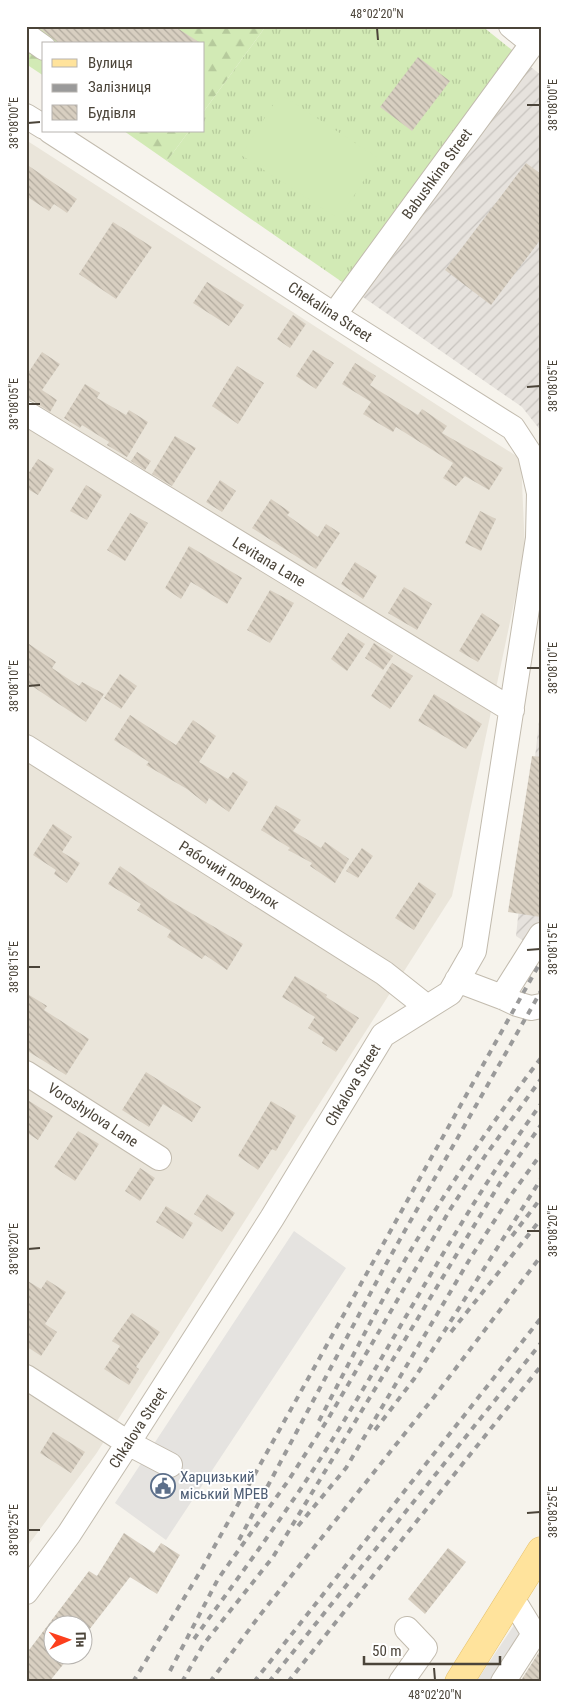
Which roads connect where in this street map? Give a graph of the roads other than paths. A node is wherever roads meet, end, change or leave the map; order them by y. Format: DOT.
graph roads {
  1 [pos="511,26"];
  2 [pos="537,37"];
  3 [pos="26,41"];
  4 [pos="42,47"];
  5 [pos="26,116"];
  6 [pos="42,126"];
  7 [pos="61,134"];
  8 [pos="334,315"];
  9 [pos="26,413"];
  10 [pos="538,538"];
  11 [pos="512,710"];
  12 [pos="26,747"];
  13 [pos="541,935"];
  14 [pos="457,980"];
  15 [pos="502,997"];
  16 [pos="541,1006"];
  17 [pos="427,1007"];
  18 [pos="26,1073"];
  19 [pos="159,1158"];
  20 [pos="26,1376"];
  21 [pos="128,1443"];
  22 [pos="170,1465"];
  23 [pos="541,1551"];
  24 [pos="26,1592"];
  25 [pos="512,1598"];
  26 [pos="407,1629"];
  27 [pos="401,1682"];
  28 [pos="459,1682"];
  29 [pos="502,1682"];
  1 -- 2 [label="street"];
  2 -- 8 [label="street, Babushkina Street"];
  3 -- 4 [label="street"];
  5 -- 6 [label="street"];
  7 -- 8 [label="street, Chekalina Street"];
  8 -- 10 [label="street, Chekalina Street"];
  9 -- 11 [label="street, Levitana Lane"];
  10 -- 11 [label="street, Chkalova Street"];
  11 -- 14 [label="street, Chkalova Street"];
  12 -- 17 [label="street, Рабочий провулок"];
  13 -- 15 [label="street"];
  14 -- 15 [label="street"];
  14 -- 17 [label="street, Chkalova Street"];
  15 -- 16 [label="street"];
  17 -- 21 [label="street, Chkalova Street"];
  18 -- 19 [label="street, Voroshylova Lane"];
  20 -- 21 [label="street"];
  21 -- 22 [label="street"];
  21 -- 24 [label="street, Chkalova Street"];
  23 -- 25 [label="main road"];
  25 -- 28 [label="main road"];
  25 -- 29 [label="street"];
  26 -- 27 [label="street"];
}
